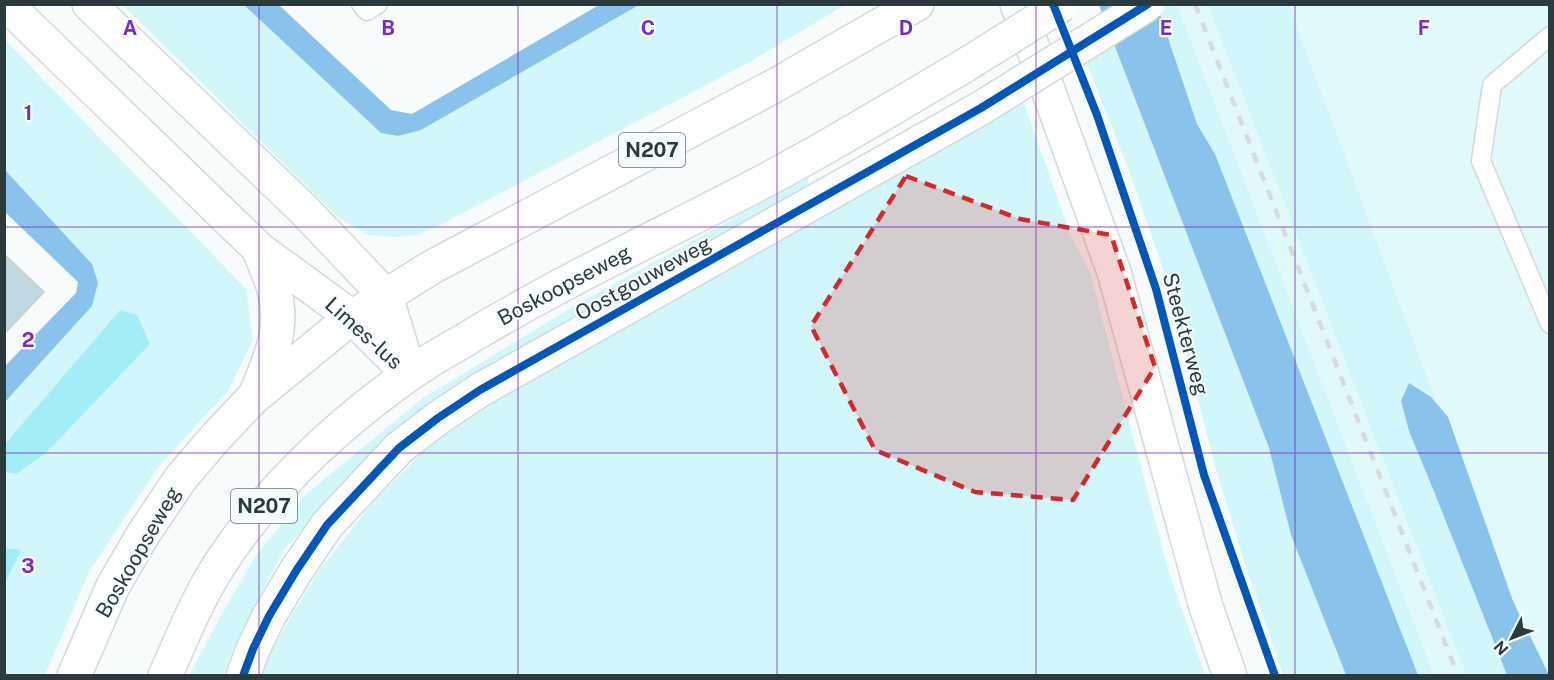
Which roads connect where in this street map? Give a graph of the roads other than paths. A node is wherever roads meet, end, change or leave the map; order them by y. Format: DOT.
graph roads {
  1 [pos="6,4"];
  2 [pos="89,4"];
  3 [pos="361,4"];
  4 [pos="378,4"];
  5 [pos="917,4"];
  6 [pos="1017,4"];
  7 [pos="1063,4"];
  8 [pos="1148,4"];
  9 [pos="1550,36"];
  10 [pos="259,249"];
  11 [pos="386,296"];
  12 [pos="352,317"];
  13 [pos="1550,324"];
  14 [pos="410,374"];
  15 [pos="253,398"];
  16 [pos="74,675"];
  17 [pos="165,675"];
  18 [pos="243,675"];
  19 [pos="1230,675"];
  1 -- 10 [label="main road, Limes-lus"];
  2 -- 11 [label="main road, Limes-lus"];
  3 -- 4 [label="lane"];
  5 -- 11 [label="main road, Boskoopseweg / N207"];
  6 -- 19 [label="main road"];
  7 -- 14 [label="main road, Boskoopseweg / N207, bridge"];
  8 -- 18 [label="main road, Oostgouweweg, bridge"];
  9 -- 13 [label="lane"];
  10 -- 12 [label="main road, Limes-lus"];
  10 -- 15 [label="main road"];
  11 -- 12 [label="main road, Boskoopseweg / N207"];
  11 -- 14 [label="main road, Limes-lus"];
  12 -- 14 [label="main road, Limes-lus"];
  12 -- 15 [label="main road, Boskoopseweg / N207"];
  14 -- 17 [label="main road, Boskoopseweg / N207"];
  15 -- 16 [label="main road, Boskoopseweg / N207"];
}
